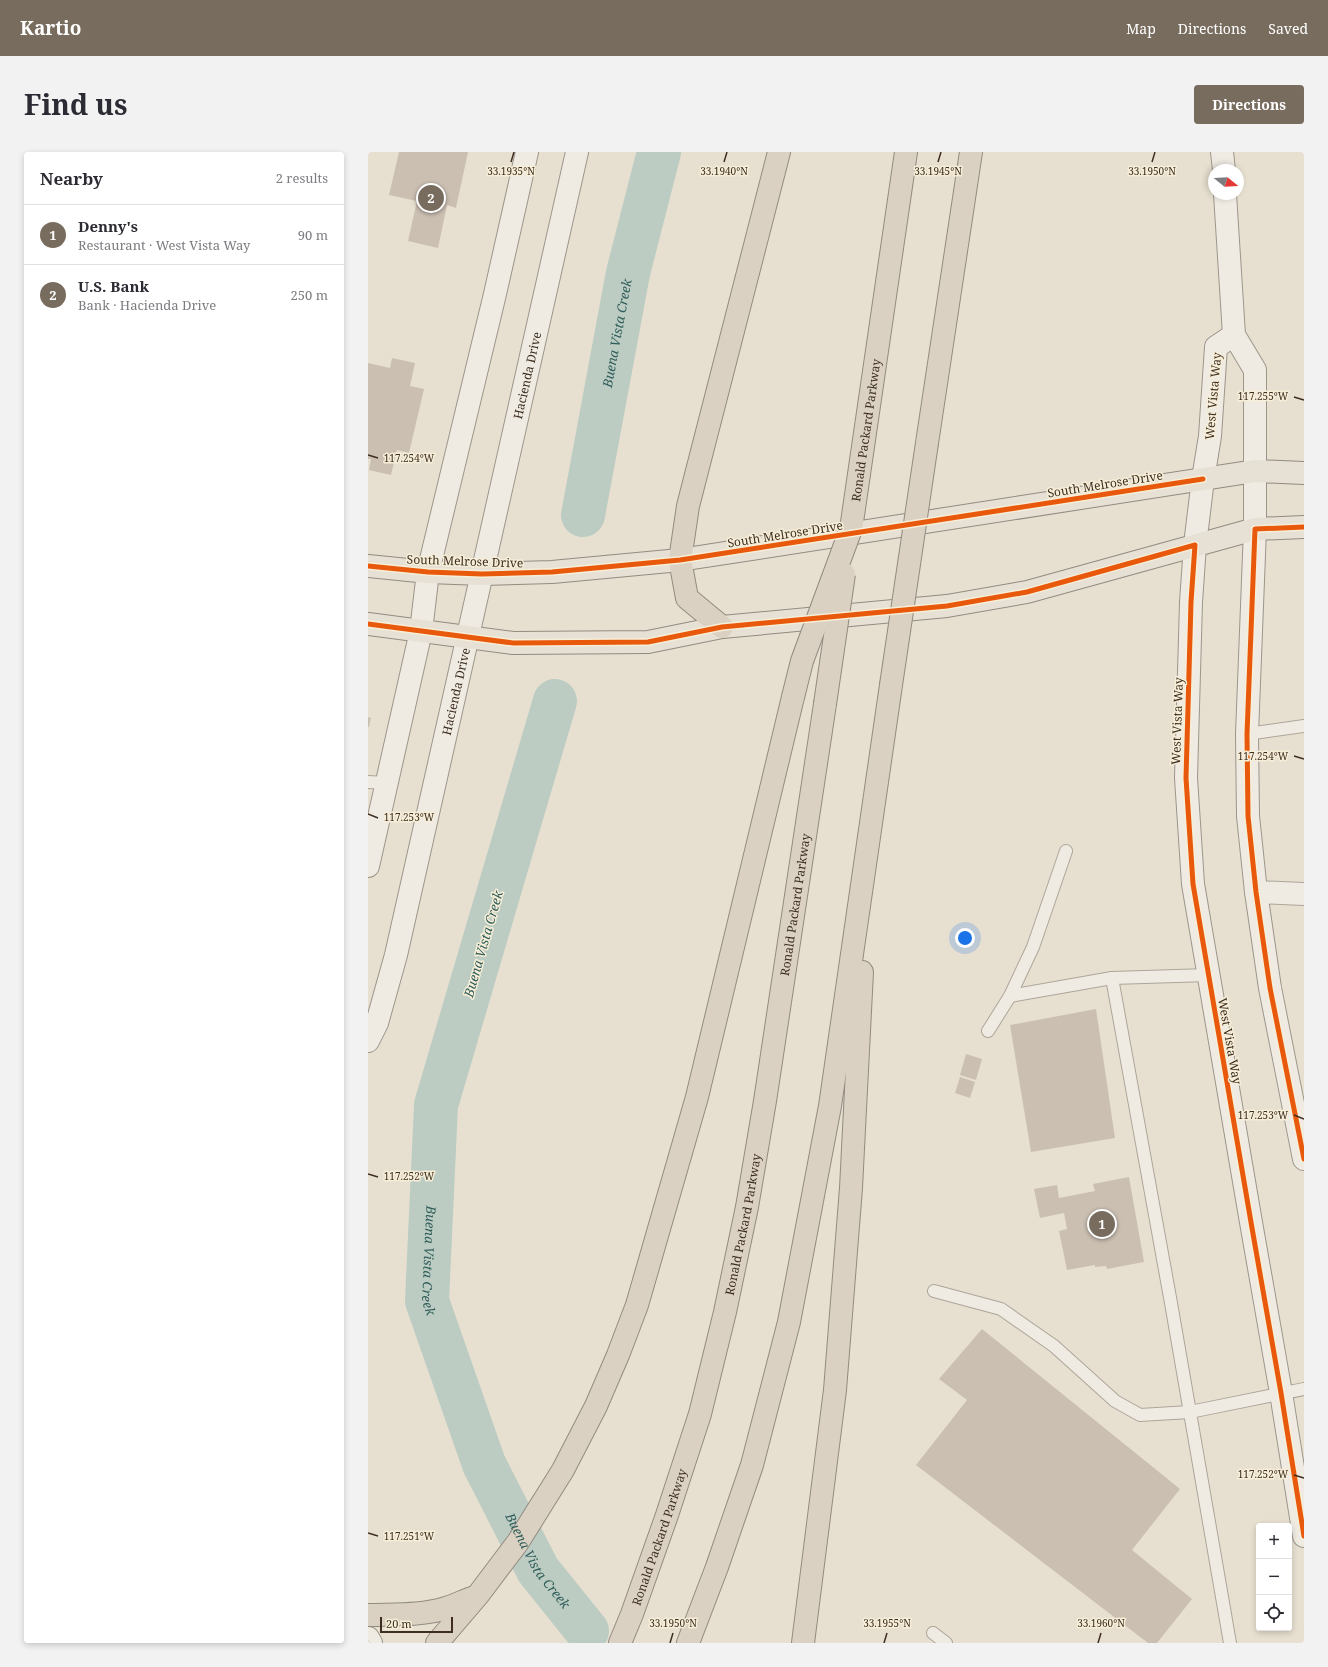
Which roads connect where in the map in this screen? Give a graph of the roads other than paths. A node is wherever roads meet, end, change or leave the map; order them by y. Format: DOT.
graph roads {
  1 [pos="527,152"];
  2 [pos="577,152"];
  3 [pos="780,152"];
  4 [pos="906,152"];
  5 [pos="970,152"];
  6 [pos="1222,152"];
  7 [pos="1223,164"];
  8 [pos="1225,200"];
  9 [pos="1234,335"];
  10 [pos="1255,471"];
  11 [pos="1304,473"];
  12 [pos="1203,479"];
  13 [pos="1304,527"];
  14 [pos="851,529"];
  15 [pos="1255,529"];
  16 [pos="1195,545"];
  17 [pos="680,560"];
  18 [pos="368,566"];
  19 [pos="428,572"];
  20 [pos="482,574"];
  21 [pos="368,624"];
  22 [pos="722,627"];
  23 [pos="421,632"];
  24 [pos="467,638"];
  25 [pos="1304,726"];
  26 [pos="1248,734"];
  27 [pos="377,782"];
  28 [pos="870,831"];
  29 [pos="1066,851"];
  30 [pos="368,866"];
  31 [pos="1256,892"];
  32 [pos="1304,894"];
  33 [pos="1209,975"];
  34 [pos="1112,978"];
  35 [pos="1010,996"];
  36 [pos="988,1031"];
  37 [pos="368,1041"];
  38 [pos="1303,1146"];
  39 [pos="934,1292"];
  40 [pos="1304,1389"];
  41 [pos="1282,1393"];
  42 [pos="1190,1412"];
  43 [pos="1304,1536"];
  44 [pos="478,1595"];
  45 [pos="368,1615"];
  46 [pos="932,1633"];
  47 [pos="368,1638"];
  48 [pos="371,1643"];
  49 [pos="437,1643"];
  50 [pos="620,1643"];
  51 [pos="688,1643"];
  52 [pos="803,1643"];
  53 [pos="946,1643"];
  54 [pos="1230,1643"];
  1 -- 19 [label="main road"];
  2 -- 20 [label="main road, Hacienda Drive"];
  3 -- 17 [label="highway"];
  4 -- 14 [label="highway, Ronald Packard Parkway"];
  5 -- 28 [label="highway, bridge"];
  6 -- 7 [label="main road"];
  8 -- 9 [label="main road, West Vista Way"];
  9 -- 10 [label="main road, West Vista Way"];
  9 -- 12 [label="main road, West Vista Way"];
  10 -- 11 [label="main road, South Melrose Drive"];
  10 -- 12 [label="main road, South Melrose Drive"];
  10 -- 15 [label="main road, West Vista Way"];
  12 -- 16 [label="main road, West Vista Way"];
  12 -- 17 [label="main road, South Melrose Drive"];
  13 -- 15 [label="main road"];
  14 -- 44 [label="highway, bridge"];
  14 -- 50 [label="highway, Ronald Packard Parkway, bridge"];
  15 -- 16 [label="main road"];
  15 -- 26 [label="main road, West Vista Way"];
  16 -- 22 [label="main road"];
  16 -- 33 [label="main road, West Vista Way"];
  17 -- 20 [label="main road, South Melrose Drive"];
  17 -- 22 [label="highway"];
  18 -- 19 [label="main road, South Melrose Drive"];
  19 -- 20 [label="main road, South Melrose Drive"];
  19 -- 23 [label="main road"];
  20 -- 24 [label="main road, Hacienda Drive"];
  21 -- 23 [label="main road"];
  22 -- 24 [label="main road"];
  23 -- 24 [label="main road"];
  23 -- 27 [label="main road"];
  24 -- 37 [label="main road, Hacienda Drive"];
  25 -- 26 [label="lane"];
  26 -- 31 [label="main road, West Vista Way"];
  27 -- 30 [label="main road"];
  28 -- 51 [label="highway"];
  28 -- 52 [label="highway"];
  29 -- 35 [label="lane"];
  31 -- 32 [label="main road"];
  31 -- 38 [label="main road, West Vista Way"];
  33 -- 34 [label="lane"];
  33 -- 41 [label="main road, West Vista Way"];
  34 -- 35 [label="lane"];
  34 -- 42 [label="lane"];
  35 -- 36 [label="lane"];
  39 -- 42 [label="lane"];
  40 -- 41 [label="lane"];
  41 -- 42 [label="lane"];
  41 -- 43 [label="main road, West Vista Way"];
  42 -- 54 [label="lane"];
  44 -- 45 [label="highway"];
  44 -- 49 [label="highway"];
  46 -- 53 [label="lane"];
  47 -- 48 [label="main road"];
}
